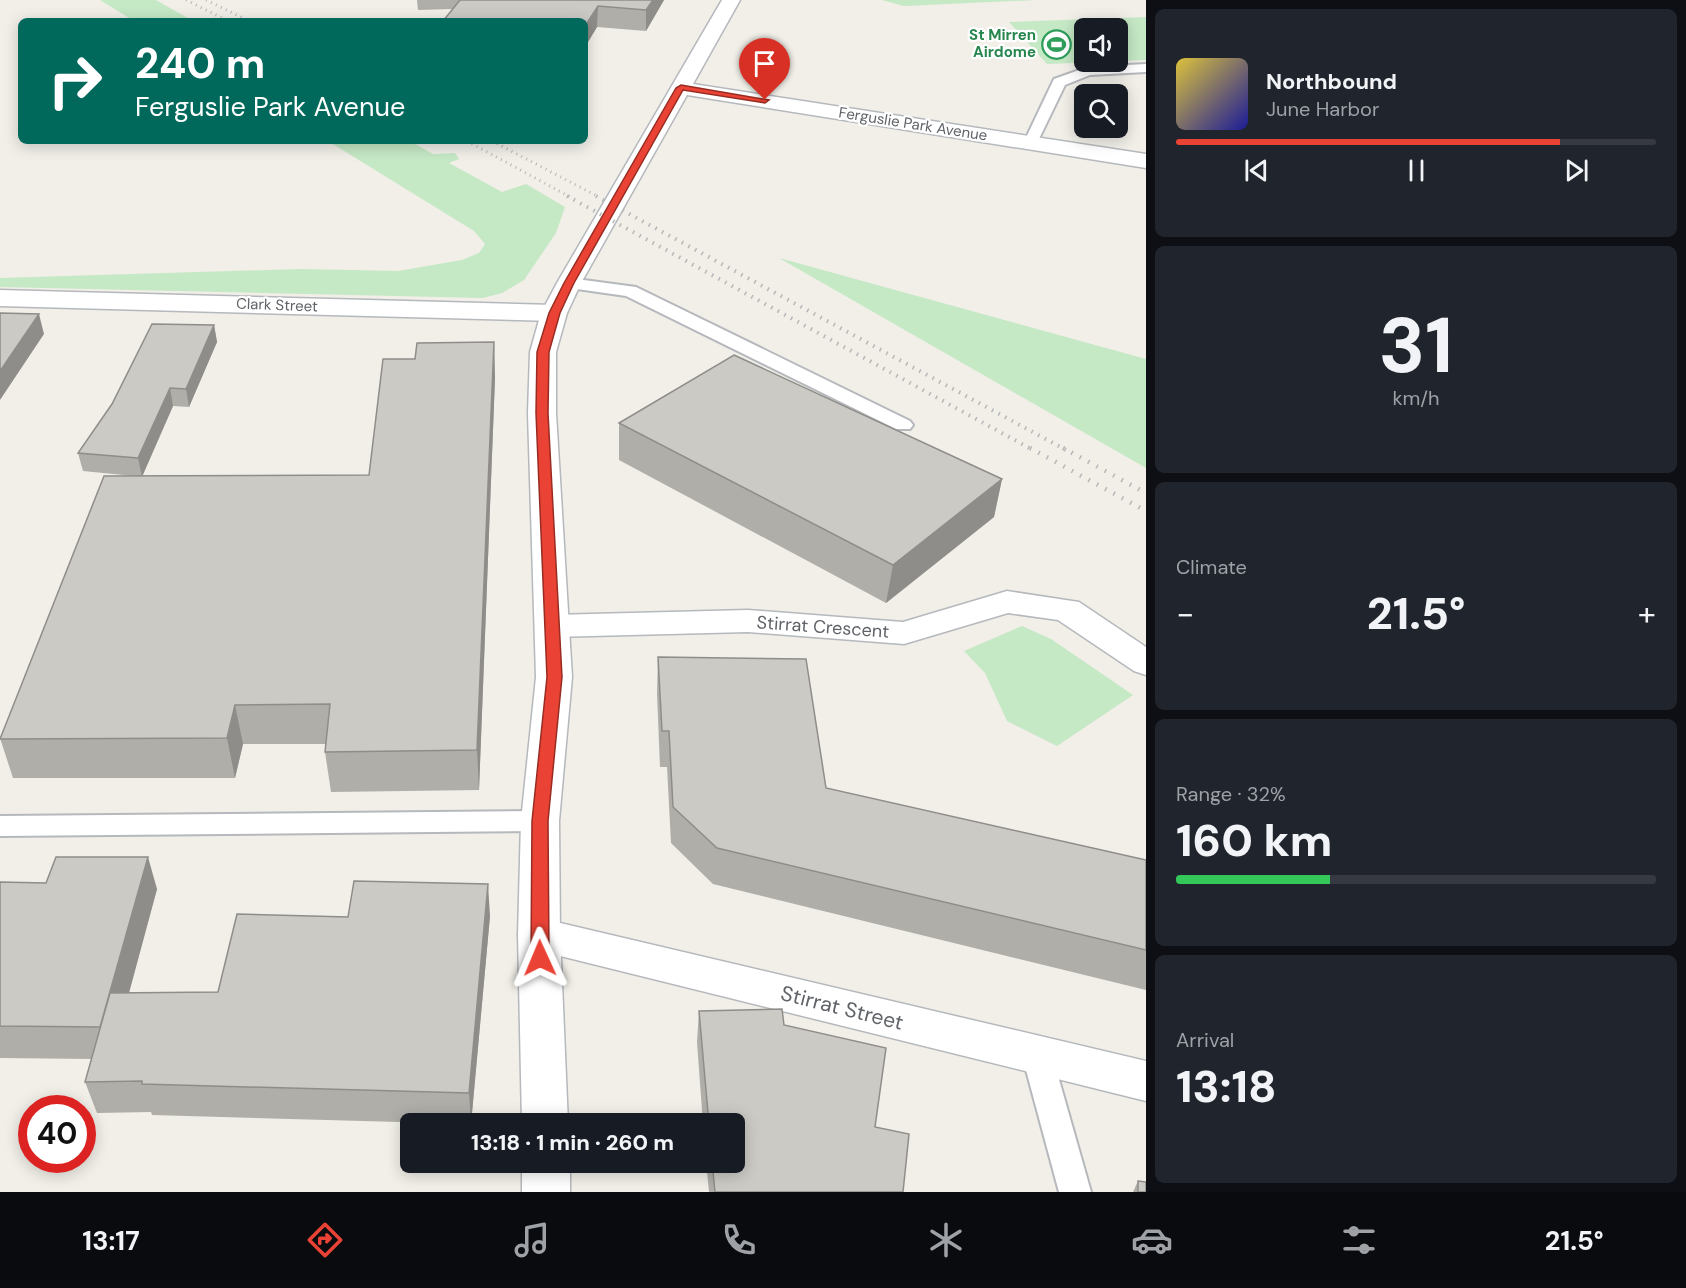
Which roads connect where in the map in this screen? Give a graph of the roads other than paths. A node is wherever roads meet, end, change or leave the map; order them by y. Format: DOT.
graph roads {
  1 [pos="731,0"];
  2 [pos="1146,68"];
  3 [pos="681,88"];
  4 [pos="1031,142"];
  5 [pos="1146,161"];
  6 [pos="0,298"];
  7 [pos="562,298"];
  8 [pos="903,425"];
  9 [pos="552,626"];
  10 [pos="1146,663"];
  11 [pos="540,821"];
  12 [pos="0,826"];
  13 [pos="539,935"];
  14 [pos="1037,1055"];
  15 [pos="1146,1081"];
  16 [pos="544,1113"];
  17 [pos="546,1173"];
  18 [pos="546,1192"];
  19 [pos="1075,1192"];
  1 -- 3 [label="street"];
  2 -- 4 [label="lane"];
  3 -- 4 [label="street, Ferguslie Park Avenue"];
  3 -- 7 [label="street"];
  4 -- 5 [label="street, Ferguslie Park Avenue"];
  6 -- 7 [label="street, Clark Street"];
  7 -- 8 [label="lane"];
  7 -- 9 [label="street"];
  9 -- 10 [label="street, Stirrat Crescent"];
  9 -- 11 [label="street"];
  11 -- 12 [label="lane"];
  11 -- 13 [label="street"];
  13 -- 14 [label="street, Stirrat Street"];
  13 -- 16 [label="street"];
  14 -- 15 [label="street, Stirrat Street"];
  14 -- 19 [label="lane"];
  17 -- 18 [label="street"];
}
